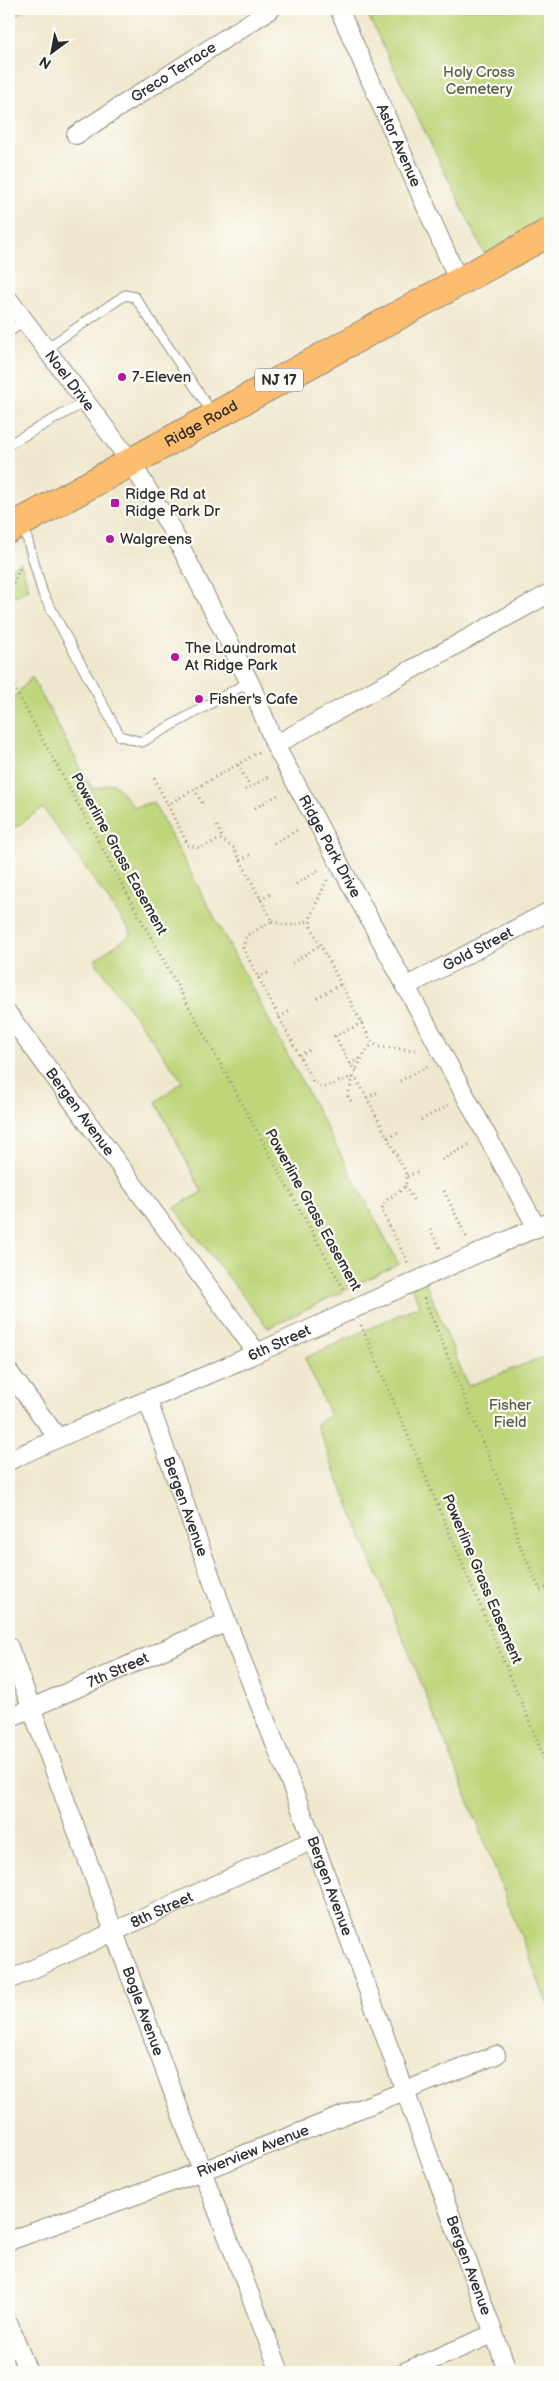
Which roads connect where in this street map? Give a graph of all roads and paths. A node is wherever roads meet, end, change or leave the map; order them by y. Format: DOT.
graph roads {
  1 [pos="270,9"];
  2 [pos="339,9"];
  3 [pos="76,135"];
  4 [pos="550,232"];
  5 [pos="459,282"];
  6 [pos="9,300"];
  7 [pos="24,321"];
  8 [pos="9,332"];
  9 [pos="44,350"];
  10 [pos="85,402"];
  11 [pos="214,416"];
  12 [pos="9,444"];
  13 [pos="131,462"];
  14 [pos="12,527"];
  15 [pos="17,561"];
  16 [pos="9,586"];
  17 [pos="550,593"];
  18 [pos="9,678"];
  19 [pos="250,682"];
  20 [pos="273,740"];
  21 [pos="259,753"];
  22 [pos="263,760"];
  23 [pos="238,765"];
  24 [pos="266,768"];
  25 [pos="270,776"];
  26 [pos="154,778"];
  27 [pos="274,785"];
  28 [pos="250,787"];
  29 [pos="194,789"];
  30 [pos="245,790"];
  31 [pos="276,790"];
  32 [pos="203,804"];
  33 [pos="166,805"];
  34 [pos="255,808"];
  35 [pos="216,826"];
  36 [pos="304,837"];
  37 [pos="224,840"];
  38 [pos="274,843"];
  39 [pos="252,854"];
  40 [pos="240,860"];
  41 [pos="319,860"];
  42 [pos="324,868"];
  43 [pos="296,884"];
  44 [pos="273,893"];
  45 [pos="260,899"];
  46 [pos="550,911"];
  47 [pos="310,920"];
  48 [pos="272,922"];
  49 [pos="320,945"];
  50 [pos="292,963"];
  51 [pos="270,972"];
  52 [pos="258,978"];
  53 [pos="341,984"];
  54 [pos="405,987"];
  55 [pos="317,998"];
  56 [pos="291,1011"];
  57 [pos="9,1015"];
  58 [pos="279,1017"];
  59 [pos="362,1023"];
  60 [pos="373,1043"];
  61 [pos="312,1049"];
  62 [pos="423,1052"];
  63 [pos="298,1055"];
  64 [pos="363,1057"];
  65 [pos="350,1064"];
  66 [pos="431,1064"];
  67 [pos="356,1071"];
  68 [pos="353,1078"];
  69 [pos="400,1081"];
  70 [pos="378,1092"];
  71 [pos="448,1096"];
  72 [pos="367,1098"];
  73 [pos="351,1101"];
  74 [pos="421,1120"];
  75 [pos="399,1132"];
  76 [pos="469,1135"];
  77 [pos="388,1138"];
  78 [pos="442,1160"];
  79 [pos="420,1171"];
  80 [pos="407,1176"];
  81 [pos="405,1186"];
  82 [pos="444,1191"];
  83 [pos="415,1204"];
  84 [pos="543,1225"];
  85 [pos="430,1229"];
  86 [pos="474,1236"];
  87 [pos="467,1239"];
  88 [pos="459,1243"];
  89 [pos="450,1247"];
  90 [pos="442,1251"];
  91 [pos="434,1254"];
  92 [pos="417,1262"];
  93 [pos="413,1273"];
  94 [pos="353,1308"];
  95 [pos="257,1353"];
  96 [pos="9,1372"];
  97 [pos="148,1401"];
  98 [pos="58,1438"];
  99 [pos="9,1462"];
  100 [pos="546,1588"];
  101 [pos="227,1622"];
  102 [pos="9,1647"];
  103 [pos="31,1708"];
  104 [pos="9,1718"];
  105 [pos="550,1776"];
  106 [pos="313,1840"];
  107 [pos="116,1932"];
  108 [pos="9,1980"];
  109 [pos="496,2055"];
  110 [pos="406,2092"];
  111 [pos="202,2172"];
  112 [pos="9,2241"];
  113 [pos="9,2324"];
  114 [pos="493,2334"];
  115 [pos="28,2372"];
  116 [pos="280,2372"];
  117 [pos="404,2372"];
  118 [pos="508,2372"];
  1 -- 3 [label="street, Greco Terrace"];
  2 -- 5 [label="street, Astor Avenue"];
  4 -- 5 [label="main road, Ridge Road / NJ 17"];
  5 -- 11 [label="main road, Ridge Road / NJ 17"];
  6 -- 7 [label="street, Noel Drive"];
  7 -- 8 [label="lane"];
  7 -- 9 [label="street, Noel Drive"];
  9 -- 10 [label="street, Noel Drive"];
  9 -- 11 [label="lane"];
  10 -- 12 [label="lane"];
  10 -- 13 [label="street, Noel Drive"];
  11 -- 13 [label="main road, Ridge Road / NJ 17"];
  13 -- 14 [label="main road, Ridge Road / NJ 17"];
  13 -- 19 [label="street, Ridge Park Drive"];
  14 -- 19 [label="lane"];
  15 -- 16 [label="path"];
  17 -- 20 [label="street"];
  18 -- 94 [label="path, Powerline Grass Easement"];
  19 -- 20 [label="street, Ridge Park Drive"];
  20 -- 21 [label="path"];
  20 -- 54 [label="street, Ridge Park Drive"];
  21 -- 22 [label="path"];
  21 -- 23 [label="path"];
  23 -- 28 [label="path"];
  23 -- 29 [label="path"];
  24 -- 25 [label="path"];
  25 -- 27 [label="path"];
  25 -- 28 [label="path"];
  26 -- 33 [label="path"];
  28 -- 30 [label="path"];
  29 -- 32 [label="path"];
  29 -- 33 [label="path"];
  31 -- 34 [label="path"];
  33 -- 37 [label="path"];
  35 -- 37 [label="path"];
  36 -- 38 [label="path"];
  37 -- 40 [label="path"];
  39 -- 40 [label="path"];
  40 -- 45 [label="path"];
  41 -- 42 [label="path"];
  42 -- 43 [label="path"];
  42 -- 47 [label="path"];
  44 -- 45 [label="path"];
  45 -- 48 [label="path"];
  46 -- 54 [label="street, Gold Street"];
  47 -- 48 [label="path"];
  47 -- 49 [label="path"];
  48 -- 52 [label="path"];
  49 -- 50 [label="path"];
  49 -- 53 [label="path"];
  51 -- 52 [label="path"];
  52 -- 58 [label="path"];
  53 -- 55 [label="path"];
  53 -- 59 [label="path"];
  54 -- 84 [label="street, Ridge Park Drive"];
  56 -- 58 [label="path"];
  57 -- 95 [label="street, Bergen Avenue"];
  58 -- 63 [label="path"];
  59 -- 60 [label="path"];
  59 -- 65 [label="path"];
  60 -- 62 [label="path"];
  60 -- 64 [label="path"];
  61 -- 63 [label="path"];
  63 -- 68 [label="path"];
  64 -- 65 [label="path"];
  64 -- 67 [label="path"];
  65 -- 67 [label="path"];
  66 -- 69 [label="path"];
  67 -- 68 [label="path"];
  68 -- 72 [label="path"];
  68 -- 73 [label="path"];
  70 -- 72 [label="path"];
  71 -- 74 [label="path"];
  72 -- 77 [label="path"];
  75 -- 77 [label="path"];
  76 -- 78 [label="path"];
  77 -- 80 [label="path"];
  79 -- 80 [label="path"];
  80 -- 81 [label="path"];
  81 -- 83 [label="path"];
  81 -- 93 [label="path"];
  82 -- 87 [label="path"];
  84 -- 93 [label="street, 6th Street"];
  85 -- 90 [label="path"];
  86 -- 87 [label="path"];
  87 -- 88 [label="path"];
  89 -- 90 [label="path"];
  90 -- 91 [label="path"];
  92 -- 93 [label="path"];
  93 -- 94 [label="street, 6th Street"];
  93 -- 100 [label="path"];
  94 -- 95 [label="street, 6th Street"];
  94 -- 105 [label="path, Powerline Grass Easement"];
  95 -- 97 [label="street, 6th Street"];
  96 -- 98 [label="street"];
  97 -- 98 [label="street, 6th Street"];
  97 -- 101 [label="street, Bergen Avenue"];
  98 -- 99 [label="street, 6th Street"];
  101 -- 103 [label="street, 7th Street"];
  101 -- 106 [label="street, Bergen Avenue"];
  102 -- 103 [label="street, Bogle Avenue"];
  103 -- 104 [label="street, 7th Street"];
  103 -- 107 [label="street, Bogle Avenue"];
  106 -- 107 [label="street, 8th Street"];
  106 -- 110 [label="street, Bergen Avenue"];
  107 -- 108 [label="street, 8th Street"];
  107 -- 111 [label="street, Bogle Avenue"];
  109 -- 110 [label="street, Riverview Avenue"];
  110 -- 111 [label="street, Riverview Avenue"];
  110 -- 114 [label="street, Bergen Avenue"];
  111 -- 112 [label="street, Riverview Avenue"];
  111 -- 116 [label="street, Bogle Avenue"];
  113 -- 115 [label="street"];
  114 -- 117 [label="street"];
  114 -- 118 [label="street, Bergen Avenue"];
}
